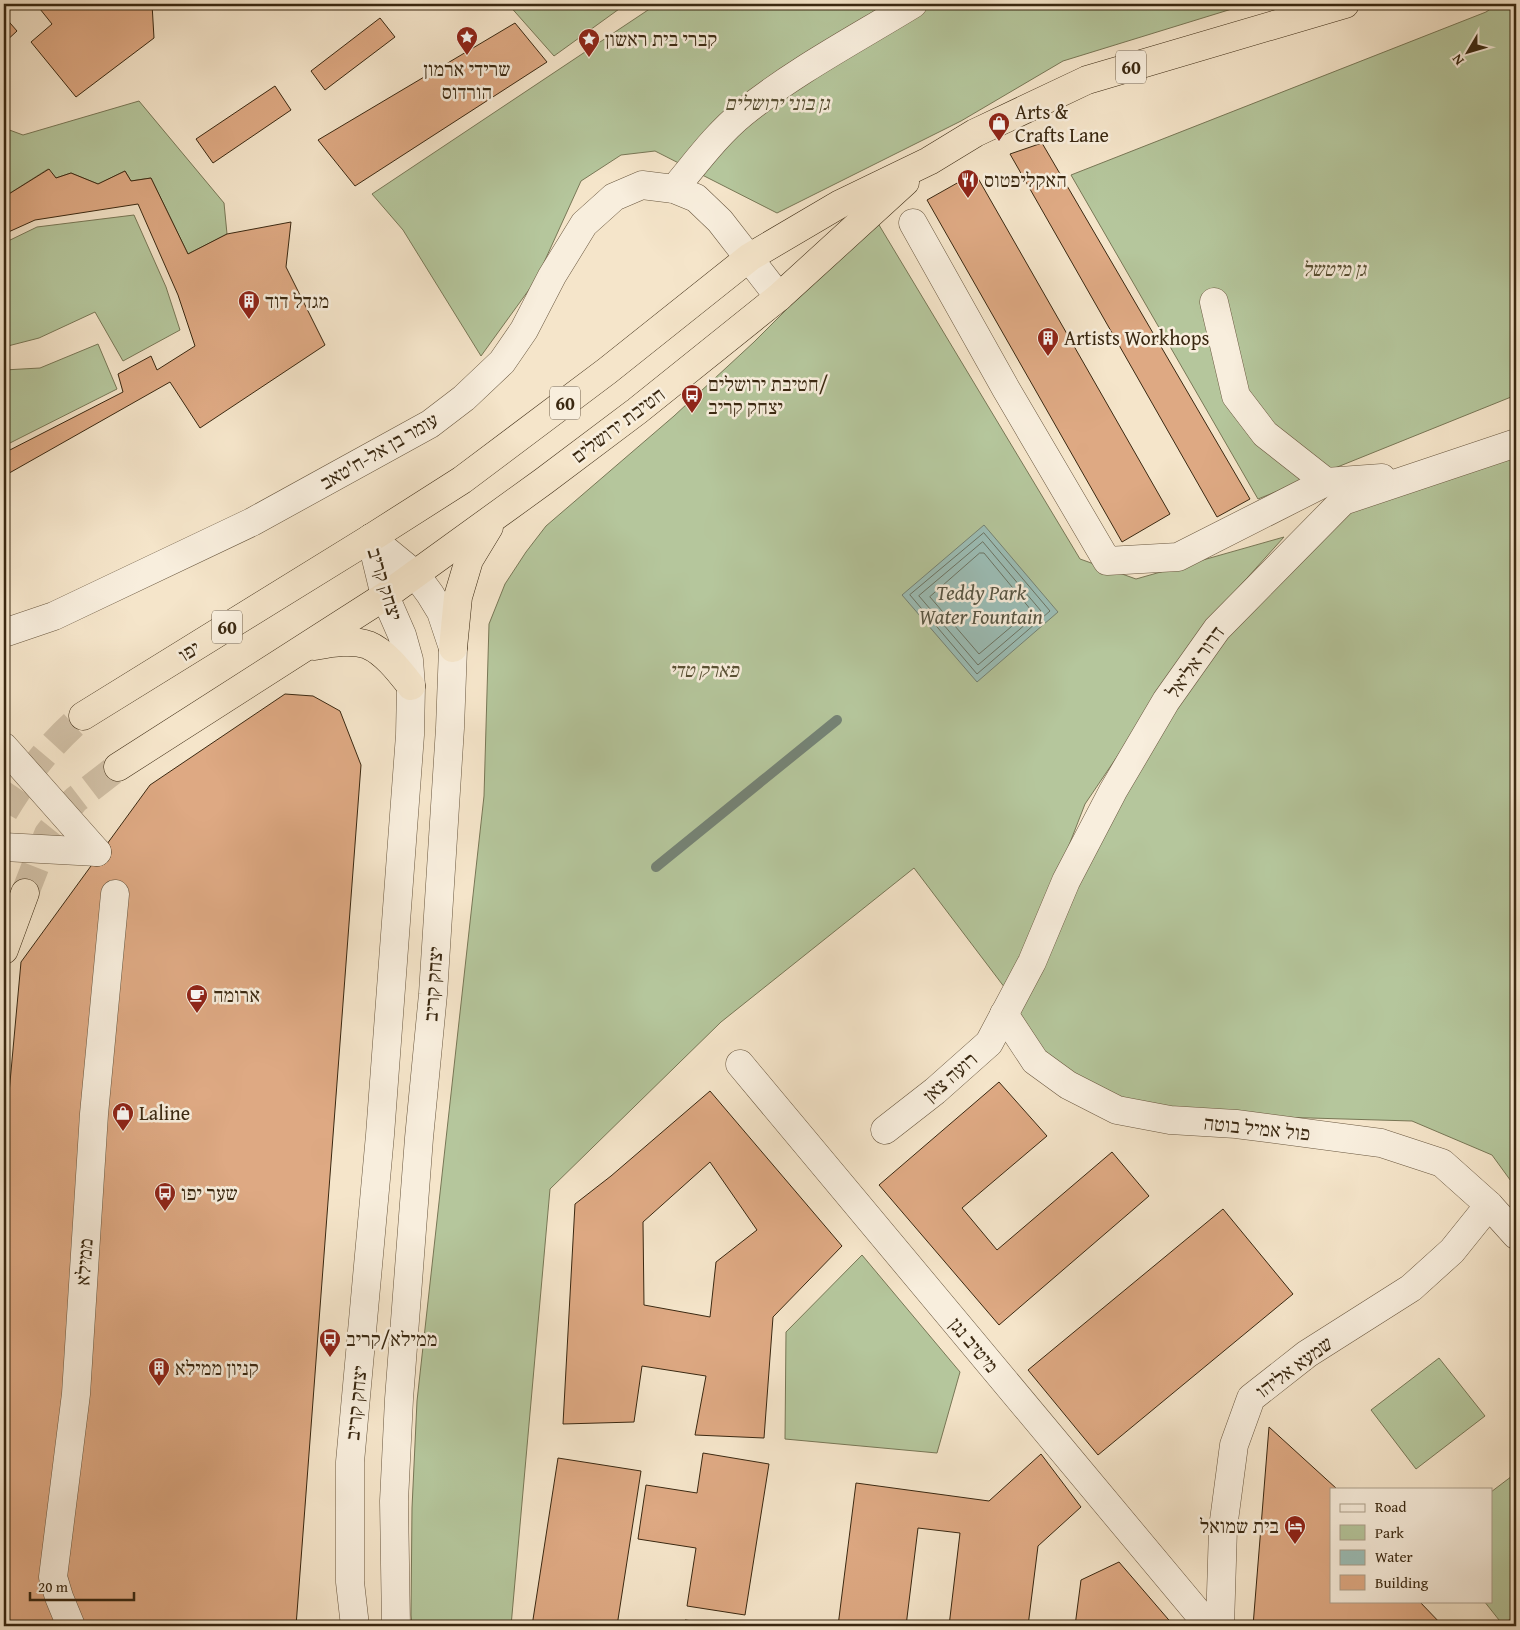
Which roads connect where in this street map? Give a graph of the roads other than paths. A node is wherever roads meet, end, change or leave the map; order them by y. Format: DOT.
graph roads {
  1 [pos="913,4"];
  2 [pos="1346,4"];
  3 [pos="929,161"];
  4 [pos="674,189"];
  5 [pos="913,224"];
  6 [pos="750,257"];
  7 [pos="779,296"];
  8 [pos="1214,302"];
  9 [pos="1516,443"];
  10 [pos="1421,475"];
  11 [pos="1326,482"];
  12 [pos="495,516"];
  13 [pos="371,538"];
  14 [pos="416,575"];
  15 [pos="385,596"];
  16 [pos="4,633"];
  17 [pos="307,647"];
  18 [pos="453,648"];
  19 [pos="411,686"];
  20 [pos="83,716"];
  21 [pos="4,747"];
  22 [pos="118,767"];
  23 [pos="4,847"];
  24 [pos="25,893"];
  25 [pos="115,894"];
  26 [pos="4,950"];
  27 [pos="390,992"];
  28 [pos="433,994"];
  29 [pos="1004,1014"];
  30 [pos="740,1064"];
  31 [pos="885,1130"];
  32 [pos="1489,1205"];
  33 [pos="1516,1235"];
  34 [pos="71,1626"];
  35 [pos="355,1626"];
  36 [pos="396,1626"];
  37 [pos="1208,1626"];
  38 [pos="1220,1626"];
  1 -- 4 [label="street"];
  2 -- 3 [label="highway, חטיבת ירושלים / 60"];
  3 -- 6 [label="highway, חטיבת ירושלים / 60"];
  3 -- 7 [label="highway, חטיבת ירושלים / 60"];
  4 -- 6 [label="street, עומר בן אל-ח'טאב"];
  4 -- 16 [label="street, עומר בן אל-ח'טאב"];
  5 -- 11 [label="street"];
  6 -- 7 [label="street, עומר בן אל-ח'טאב"];
  6 -- 13 [label="highway, חטיבת ירושלים / 60"];
  7 -- 12 [label="highway, חטיבת ירושלים / 60"];
  8 -- 11 [label="street"];
  9 -- 10 [label="street, דרור אליאל"];
  10 -- 11 [label="street"];
  10 -- 29 [label="street, דרור אליאל"];
  12 -- 14 [label="highway, חטיבת ירושלים / 60"];
  12 -- 18 [label="highway"];
  13 -- 14 [label="street, יצחק קריב"];
  13 -- 15 [label="street, יצחק קריב"];
  13 -- 20 [label="highway, יפו / 60"];
  14 -- 15 [label="highway, חטיבת ירושלים / 60"];
  14 -- 18 [label="street, יצחק קריב"];
  15 -- 17 [label="highway, 60"];
  15 -- 19 [label="street, יצחק קריב"];
  17 -- 19 [label="highway"];
  17 -- 22 [label="highway, 60"];
  18 -- 28 [label="street, יצחק קריב"];
  19 -- 27 [label="street, יצחק קריב"];
  21 -- 23 [label="street"];
  24 -- 26 [label="highway"];
  25 -- 34 [label="street, ממילא"];
  27 -- 28 [label="street"];
  27 -- 35 [label="street, יצחק קריב"];
  28 -- 36 [label="street, יצחק קריב"];
  29 -- 31 [label="street, רועה צאן"];
  29 -- 32 [label="street, פול אמיל בוטה"];
  30 -- 37 [label="street, מיטיב נגן"];
  32 -- 33 [label="street, פול אמיל בוטה"];
  32 -- 38 [label="street, שמעא אליהו"];
}
